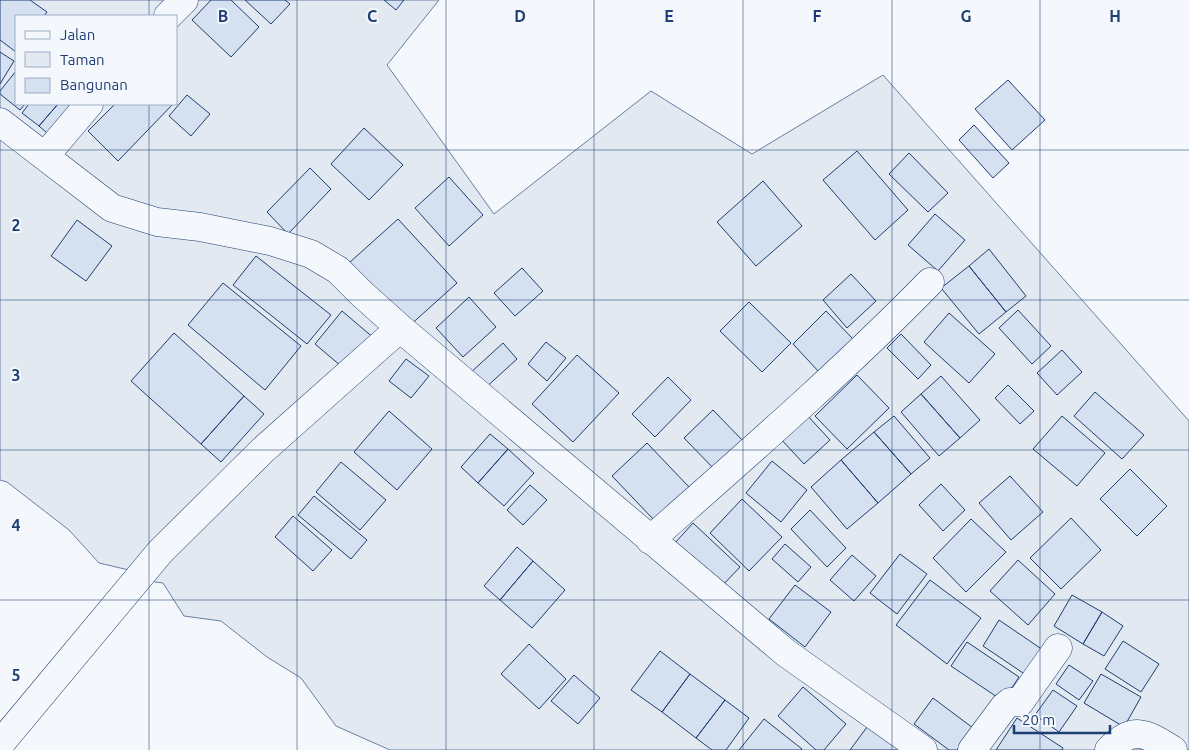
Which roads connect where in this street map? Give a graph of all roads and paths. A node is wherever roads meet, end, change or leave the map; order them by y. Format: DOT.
graph roads {
  1 [pos="184,0"];
  2 [pos="169,15"];
  3 [pos="88,105"];
  4 [pos="0,122"];
  5 [pos="45,156"];
  6 [pos="930,282"];
  7 [pos="400,328"];
  8 [pos="650,540"];
  9 [pos="1058,648"];
  10 [pos="0,744"];
  11 [pos="923,750"];
  12 [pos="972,750"];
  13 [pos="1109,750"];
  14 [pos="1173,750"];
  1 -- 2 [label="street"];
  3 -- 5 [label="street"];
  4 -- 5 [label="street"];
  5 -- 7 [label="street"];
  6 -- 8 [label="street"];
  7 -- 8 [label="street"];
  7 -- 10 [label="street"];
  8 -- 11 [label="street"];
  9 -- 12 [label="street"];
  13 -- 14 [label="street"];
}
